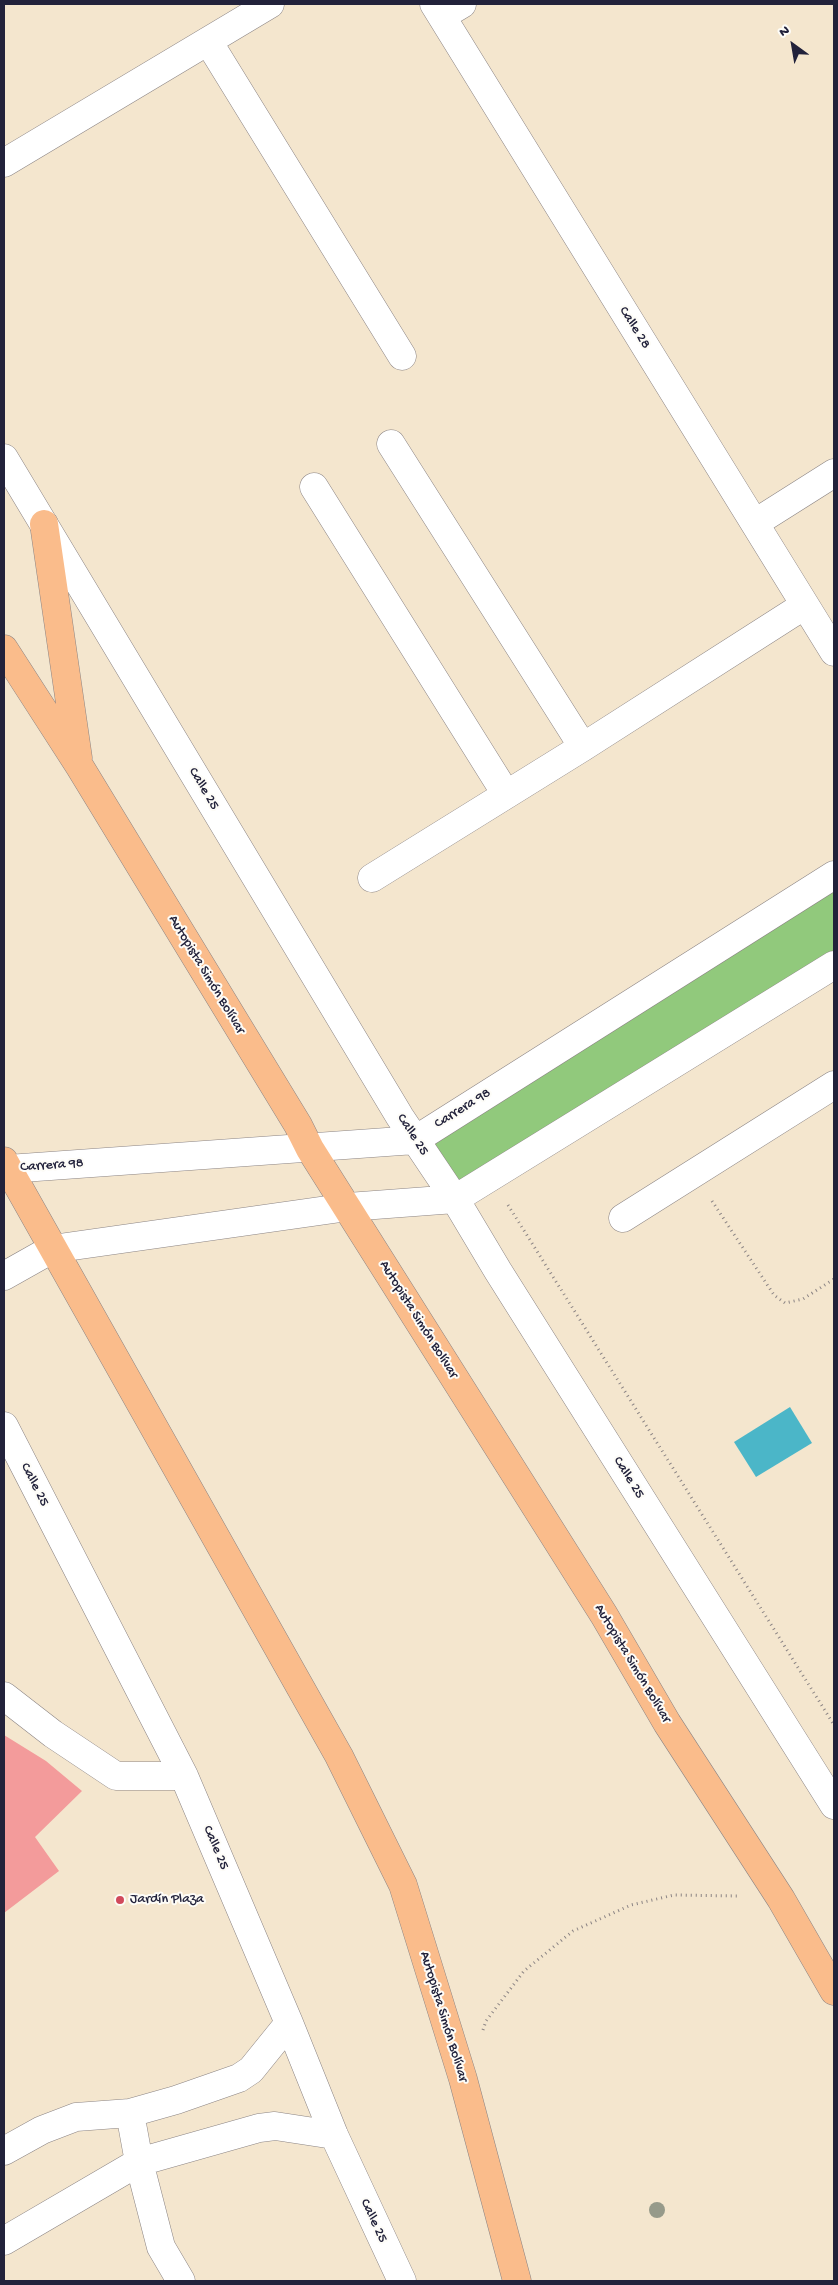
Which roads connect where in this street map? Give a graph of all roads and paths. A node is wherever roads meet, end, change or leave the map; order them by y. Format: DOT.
graph roads {
  1 [pos="270,4"];
  2 [pos="446,8"];
  3 [pos="208,41"];
  4 [pos="4,163"];
  5 [pos="402,356"];
  6 [pos="391,444"];
  7 [pos="4,458"];
  8 [pos="834,473"];
  9 [pos="314,487"];
  10 [pos="755,523"];
  11 [pos="44,524"];
  12 [pos="805,605"];
  13 [pos="4,649"];
  14 [pos="834,652"];
  15 [pos="583,747"];
  16 [pos="80,767"];
  17 [pos="506,794"];
  18 [pos="834,875"];
  19 [pos="372,878"];
  20 [pos="834,965"];
  21 [pos="834,1085"];
  22 [pos="414,1140"];
  23 [pos="310,1149"];
  24 [pos="5,1167"];
  25 [pos="694,1174"];
  26 [pos="455,1199"];
  27 [pos="507,1205"];
  28 [pos="348,1207"];
  29 [pos="623,1218"];
  30 [pos="52,1249"];
  31 [pos="4,1276"];
  32 [pos="834,1278"];
  33 [pos="4,1426"];
  34 [pos="4,1696"];
  35 [pos="834,1725"];
  36 [pos="184,1776"];
  37 [pos="834,1805"];
  38 [pos="781,1899"];
  39 [pos="834,1991"];
  40 [pos="289,2023"];
  41 [pos="463,2079"];
  42 [pos="130,2113"];
  43 [pos="334,2135"];
  44 [pos="4,2151"];
  45 [pos="140,2162"];
  46 [pos="4,2241"];
  47 [pos="384,2244"];
  48 [pos="181,2281"];
  49 [pos="382,2281"];
  50 [pos="402,2281"];
  51 [pos="517,2281"];
  1 -- 3 [label="street"];
  2 -- 10 [label="street, Calle 28"];
  3 -- 4 [label="street"];
  3 -- 5 [label="street"];
  6 -- 15 [label="street"];
  7 -- 11 [label="street, Calle 25"];
  8 -- 10 [label="street"];
  9 -- 17 [label="street"];
  10 -- 12 [label="street, Calle 28"];
  11 -- 16 [label="highway"];
  11 -- 22 [label="street, Calle 25"];
  12 -- 14 [label="street, Calle 28"];
  12 -- 15 [label="street"];
  13 -- 16 [label="highway, Autopista Simón Bolívar"];
  15 -- 17 [label="street"];
  16 -- 23 [label="highway, Autopista Simón Bolívar"];
  17 -- 19 [label="street"];
  18 -- 22 [label="street, Carrera 98"];
  20 -- 26 [label="street"];
  21 -- 25 [label="street"];
  22 -- 23 [label="street, Carrera 98"];
  22 -- 26 [label="street, Calle 25"];
  23 -- 24 [label="street, Carrera 98"];
  23 -- 28 [label="highway, Autopista Simón Bolívar"];
  24 -- 30 [label="highway, Autopista Simón Bolívar"];
  25 -- 29 [label="street"];
  25 -- 32 [label="path"];
  26 -- 28 [label="street"];
  26 -- 37 [label="street, Calle 25"];
  27 -- 35 [label="path"];
  28 -- 30 [label="street"];
  28 -- 38 [label="highway, Autopista Simón Bolívar"];
  30 -- 31 [label="street"];
  30 -- 41 [label="highway, Autopista Simón Bolívar"];
  33 -- 36 [label="street, Calle 25"];
  34 -- 36 [label="street"];
  36 -- 40 [label="street, Calle 25"];
  38 -- 39 [label="highway, Autopista Simón Bolívar"];
  38 -- 41 [label="path"];
  40 -- 42 [label="street"];
  40 -- 43 [label="street, Calle 25"];
  41 -- 51 [label="highway, Autopista Simón Bolívar"];
  42 -- 44 [label="street"];
  42 -- 45 [label="street"];
  43 -- 45 [label="street"];
  43 -- 47 [label="street, Calle 25"];
  45 -- 46 [label="street"];
  45 -- 48 [label="street"];
  47 -- 49 [label="street"];
  47 -- 50 [label="street, Calle 25"];
}
